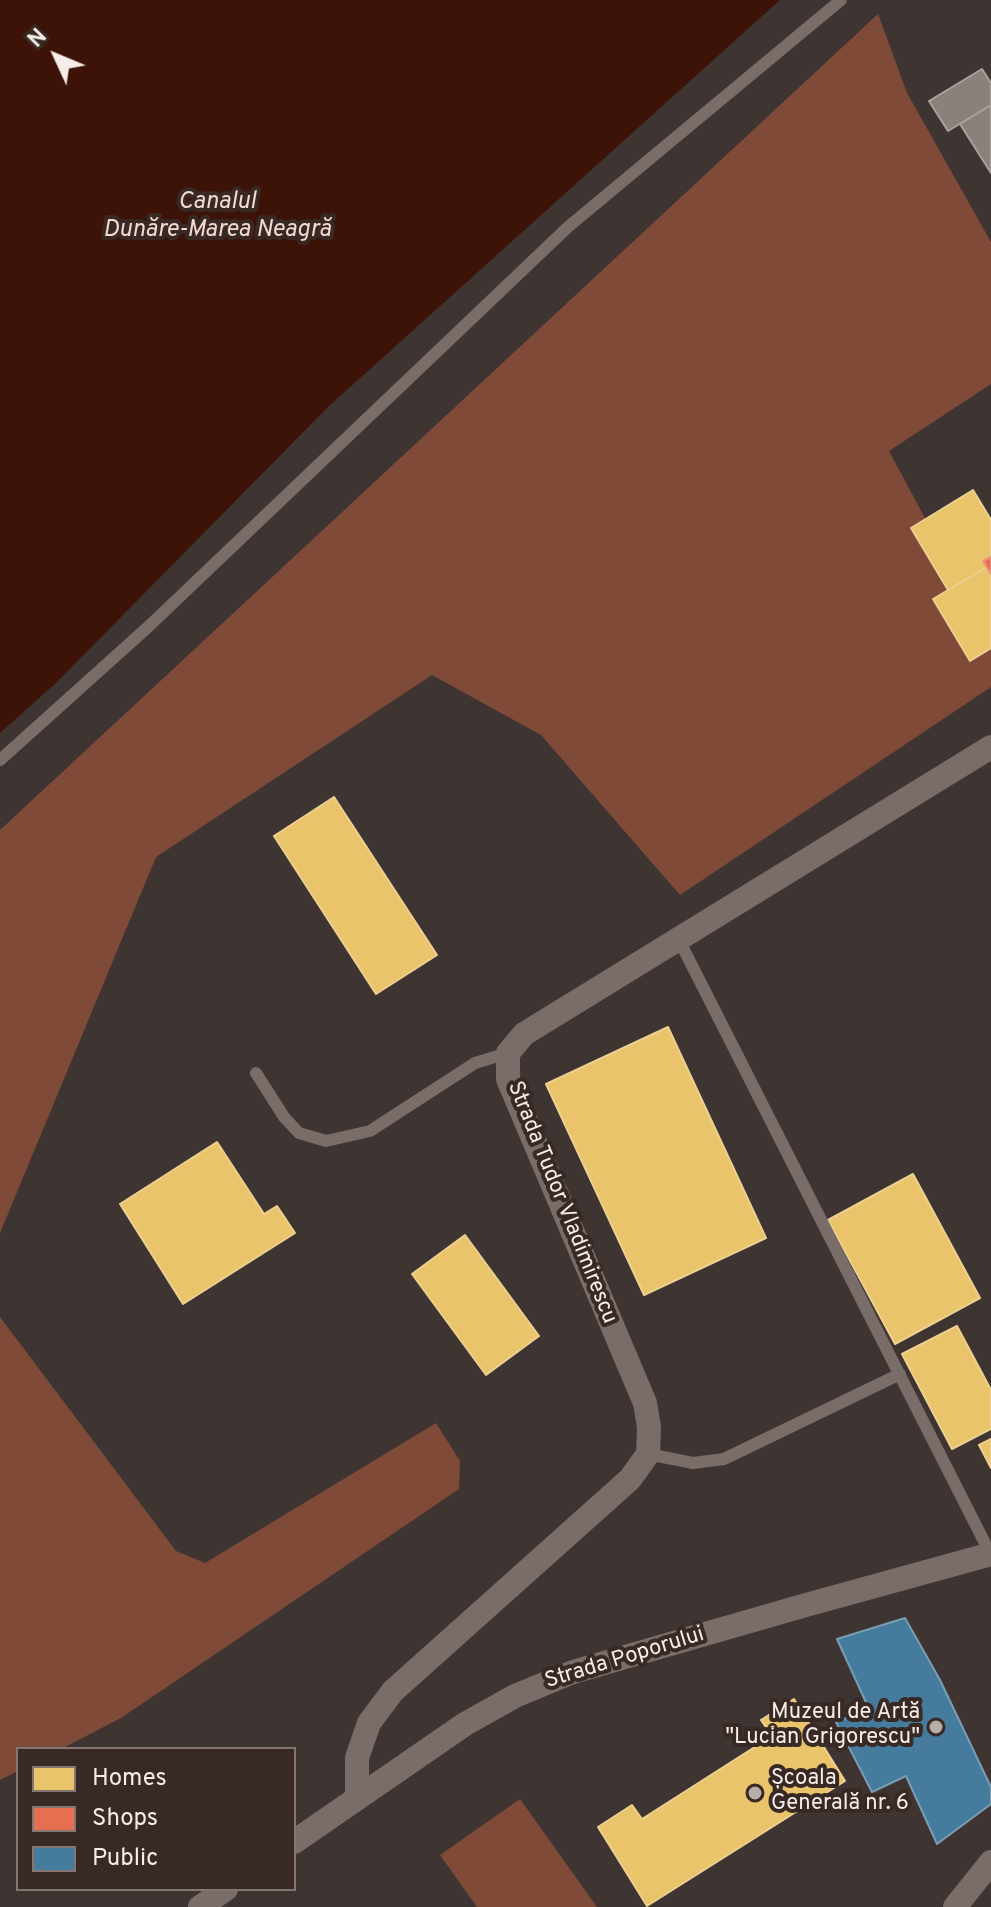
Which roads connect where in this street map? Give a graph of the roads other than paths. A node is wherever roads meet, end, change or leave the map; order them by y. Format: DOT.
graph roads {
  1 [pos="841,0"];
  2 [pos="991,747"];
  3 [pos="0,760"];
  4 [pos="678,938"];
  5 [pos="508,1053"];
  6 [pos="256,1073"];
  7 [pos="900,1374"];
  8 [pos="648,1454"];
  9 [pos="991,1554"];
  10 [pos="357,1797"];
  11 [pos="296,1841"];
  12 [pos="991,1862"];
  13 [pos="223,1891"];
  14 [pos="200,1907"];
  15 [pos="955,1907"];
  1 -- 3 [label="lane"];
  2 -- 4 [label="street, Strada Tudor Vladimirescu"];
  4 -- 5 [label="street, Strada Tudor Vladimirescu"];
  4 -- 7 [label="lane"];
  5 -- 6 [label="lane"];
  5 -- 8 [label="street, Strada Tudor Vladimirescu"];
  7 -- 8 [label="lane"];
  7 -- 9 [label="lane"];
  8 -- 10 [label="street"];
  9 -- 10 [label="street, Strada Poporului"];
  10 -- 11 [label="street, Strada Poporului"];
  12 -- 15 [label="street"];
  13 -- 14 [label="street"];
}
